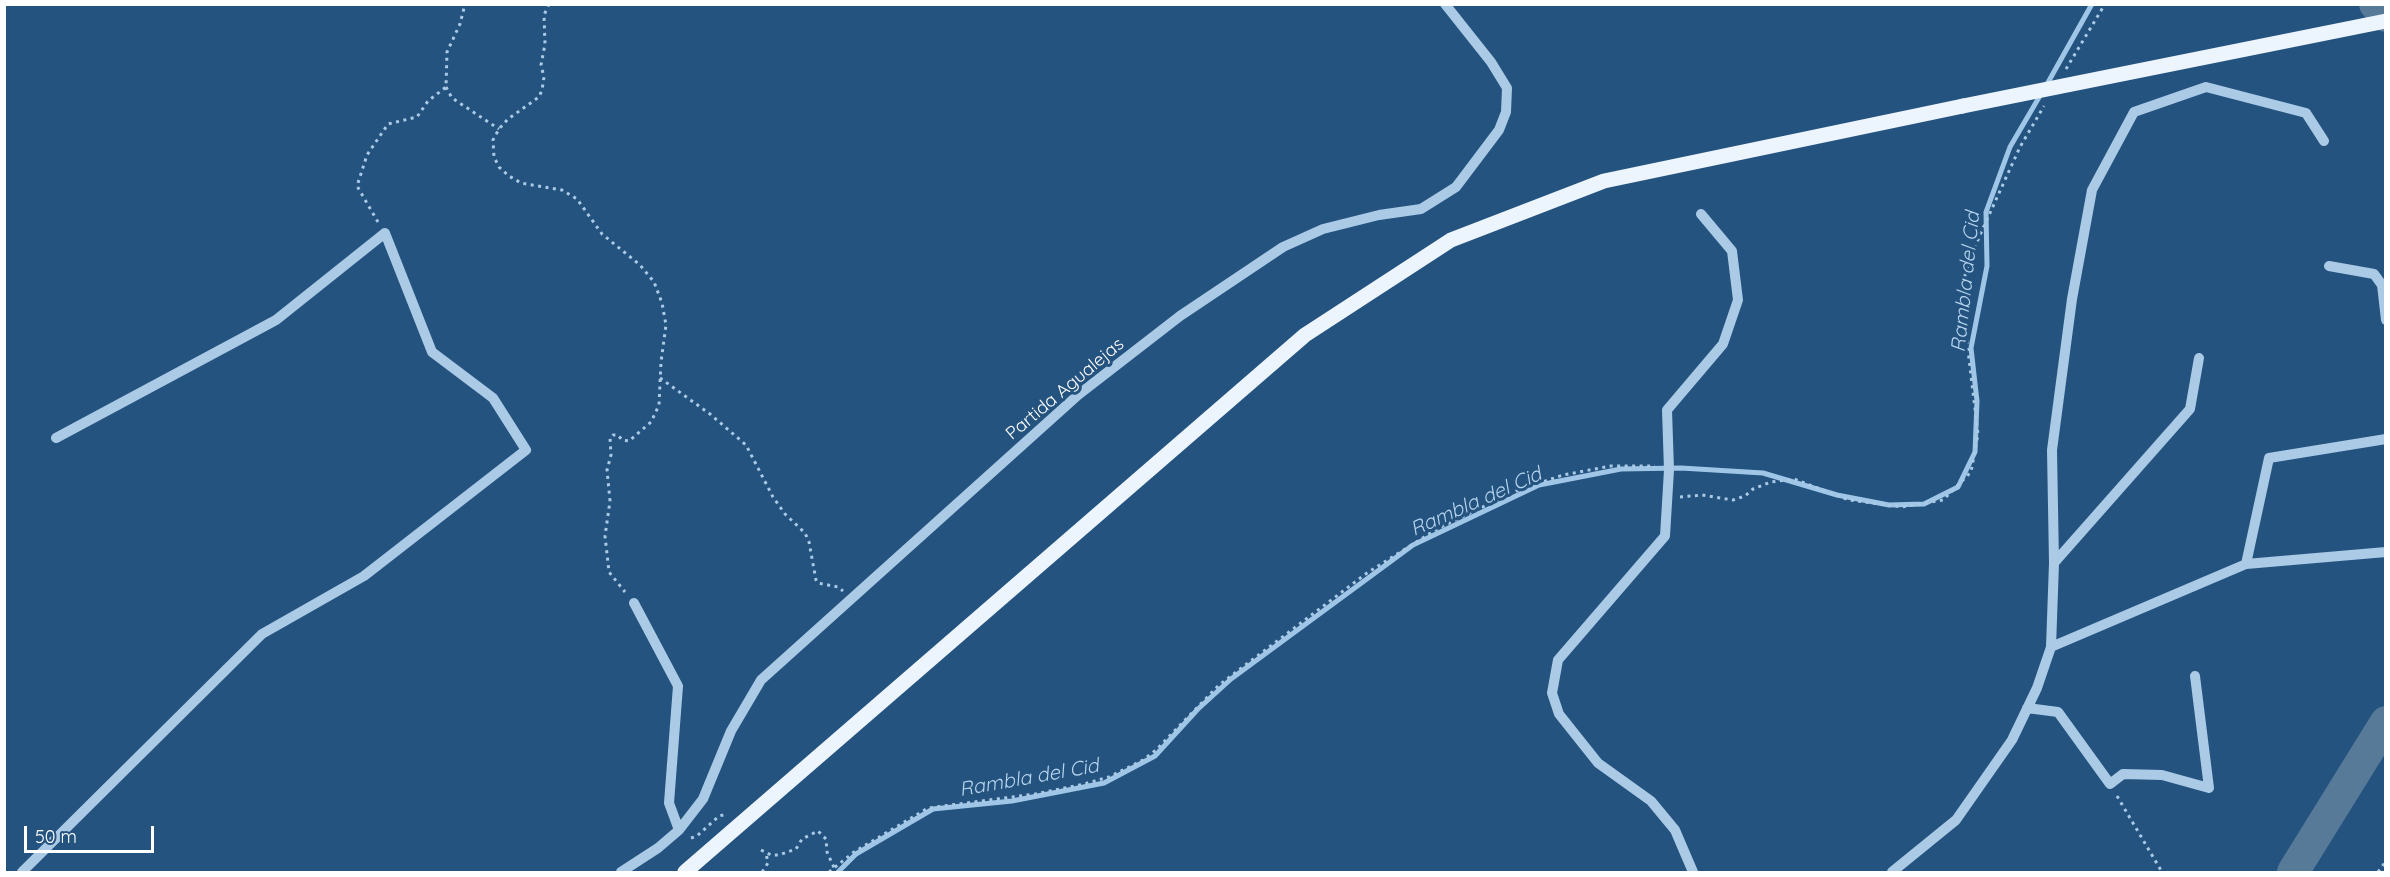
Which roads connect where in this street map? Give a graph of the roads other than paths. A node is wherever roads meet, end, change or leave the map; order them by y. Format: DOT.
graph roads {
  1 [pos="1445,4"];
  2 [pos="2385,21"];
  3 [pos="2324,141"];
  4 [pos="1701,214"];
  5 [pos="2329,266"];
  6 [pos="2385,320"];
  7 [pos="2199,358"];
  8 [pos="56,438"];
  9 [pos="2385,439"];
  10 [pos="2385,552"];
  11 [pos="2054,562"];
  12 [pos="2246,564"];
  13 [pos="634,603"];
  14 [pos="2050,647"];
  15 [pos="2195,676"];
  16 [pos="2027,708"];
  17 [pos="679,830"];
  18 [pos="22,873"];
  19 [pos="621,873"];
  20 [pos="685,873"];
  21 [pos="1693,873"];
  22 [pos="1892,873"];
  1 -- 17 [label="street, Partida Agualejas"];
  2 -- 20 [label="main road, bridge"];
  3 -- 11 [label="street"];
  4 -- 21 [label="street"];
  5 -- 6 [label="street"];
  7 -- 11 [label="street"];
  8 -- 18 [label="street"];
  9 -- 12 [label="street"];
  10 -- 12 [label="street"];
  11 -- 14 [label="street"];
  12 -- 14 [label="street"];
  13 -- 17 [label="street"];
  14 -- 16 [label="street"];
  15 -- 16 [label="street"];
  16 -- 22 [label="street"];
  17 -- 19 [label="street, Partida Agualejas"];
}
